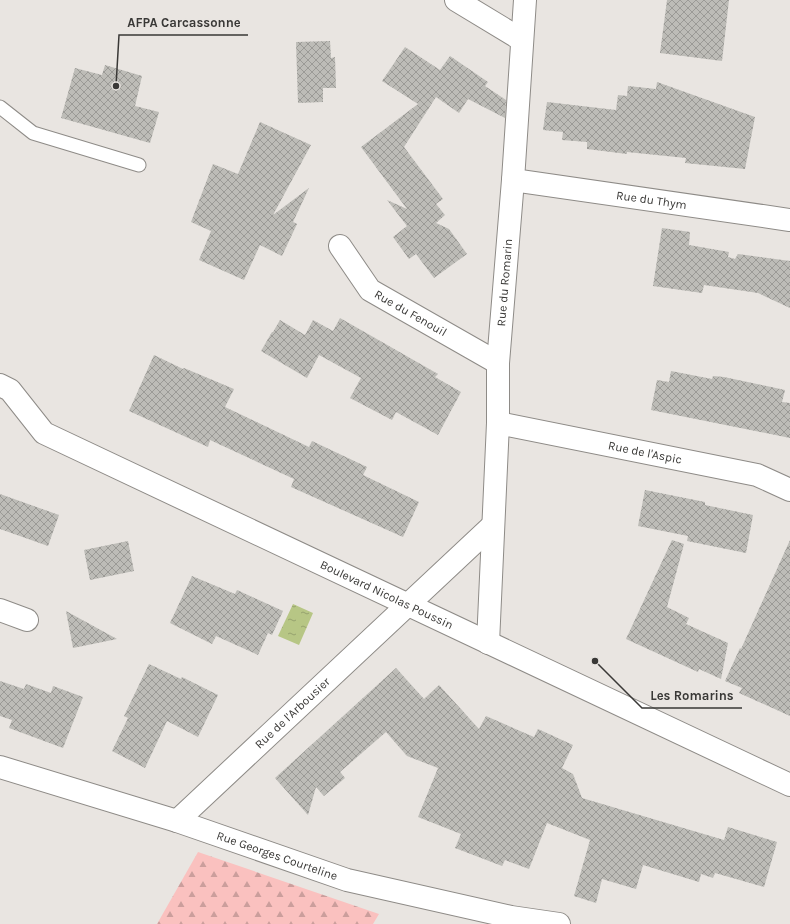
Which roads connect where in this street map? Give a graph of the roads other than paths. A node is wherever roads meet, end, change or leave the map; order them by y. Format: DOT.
graph roads {
  1 [pos="456,0"];
  2 [pos="525,0"];
  3 [pos="522,40"];
  4 [pos="0,107"];
  5 [pos="139,165"];
  6 [pos="513,180"];
  7 [pos="790,220"];
  8 [pos="340,246"];
  9 [pos="498,363"];
  10 [pos="0,385"];
  11 [pos="498,423"];
  12 [pos="790,490"];
  13 [pos="493,525"];
  14 [pos="408,605"];
  15 [pos="0,610"];
  16 [pos="27,620"];
  17 [pos="488,643"];
  18 [pos="0,767"];
  19 [pos="790,785"];
  20 [pos="177,821"];
  21 [pos="559,924"];
  1 -- 3 [label="street"];
  2 -- 3 [label="street, Rue du Romarin"];
  3 -- 6 [label="street, Rue du Romarin"];
  4 -- 5 [label="lane"];
  6 -- 7 [label="street, Rue du Thym"];
  6 -- 9 [label="street, Rue du Romarin"];
  8 -- 9 [label="street, Rue du Fenouil"];
  9 -- 11 [label="street, Rue du Romarin"];
  10 -- 14 [label="street, Boulevard Nicolas Poussin"];
  11 -- 12 [label="street, Rue de l'Aspic"];
  11 -- 13 [label="street, Rue du Romarin"];
  13 -- 14 [label="street"];
  13 -- 17 [label="street, Rue du Romarin"];
  14 -- 17 [label="street, Boulevard Nicolas Poussin"];
  14 -- 20 [label="street, Rue de l'Arbousier"];
  15 -- 16 [label="street"];
  17 -- 19 [label="street, Boulevard Nicolas Poussin"];
  18 -- 20 [label="street, Rue Georges Courteline"];
  20 -- 21 [label="street, Rue Georges Courteline"];
}
